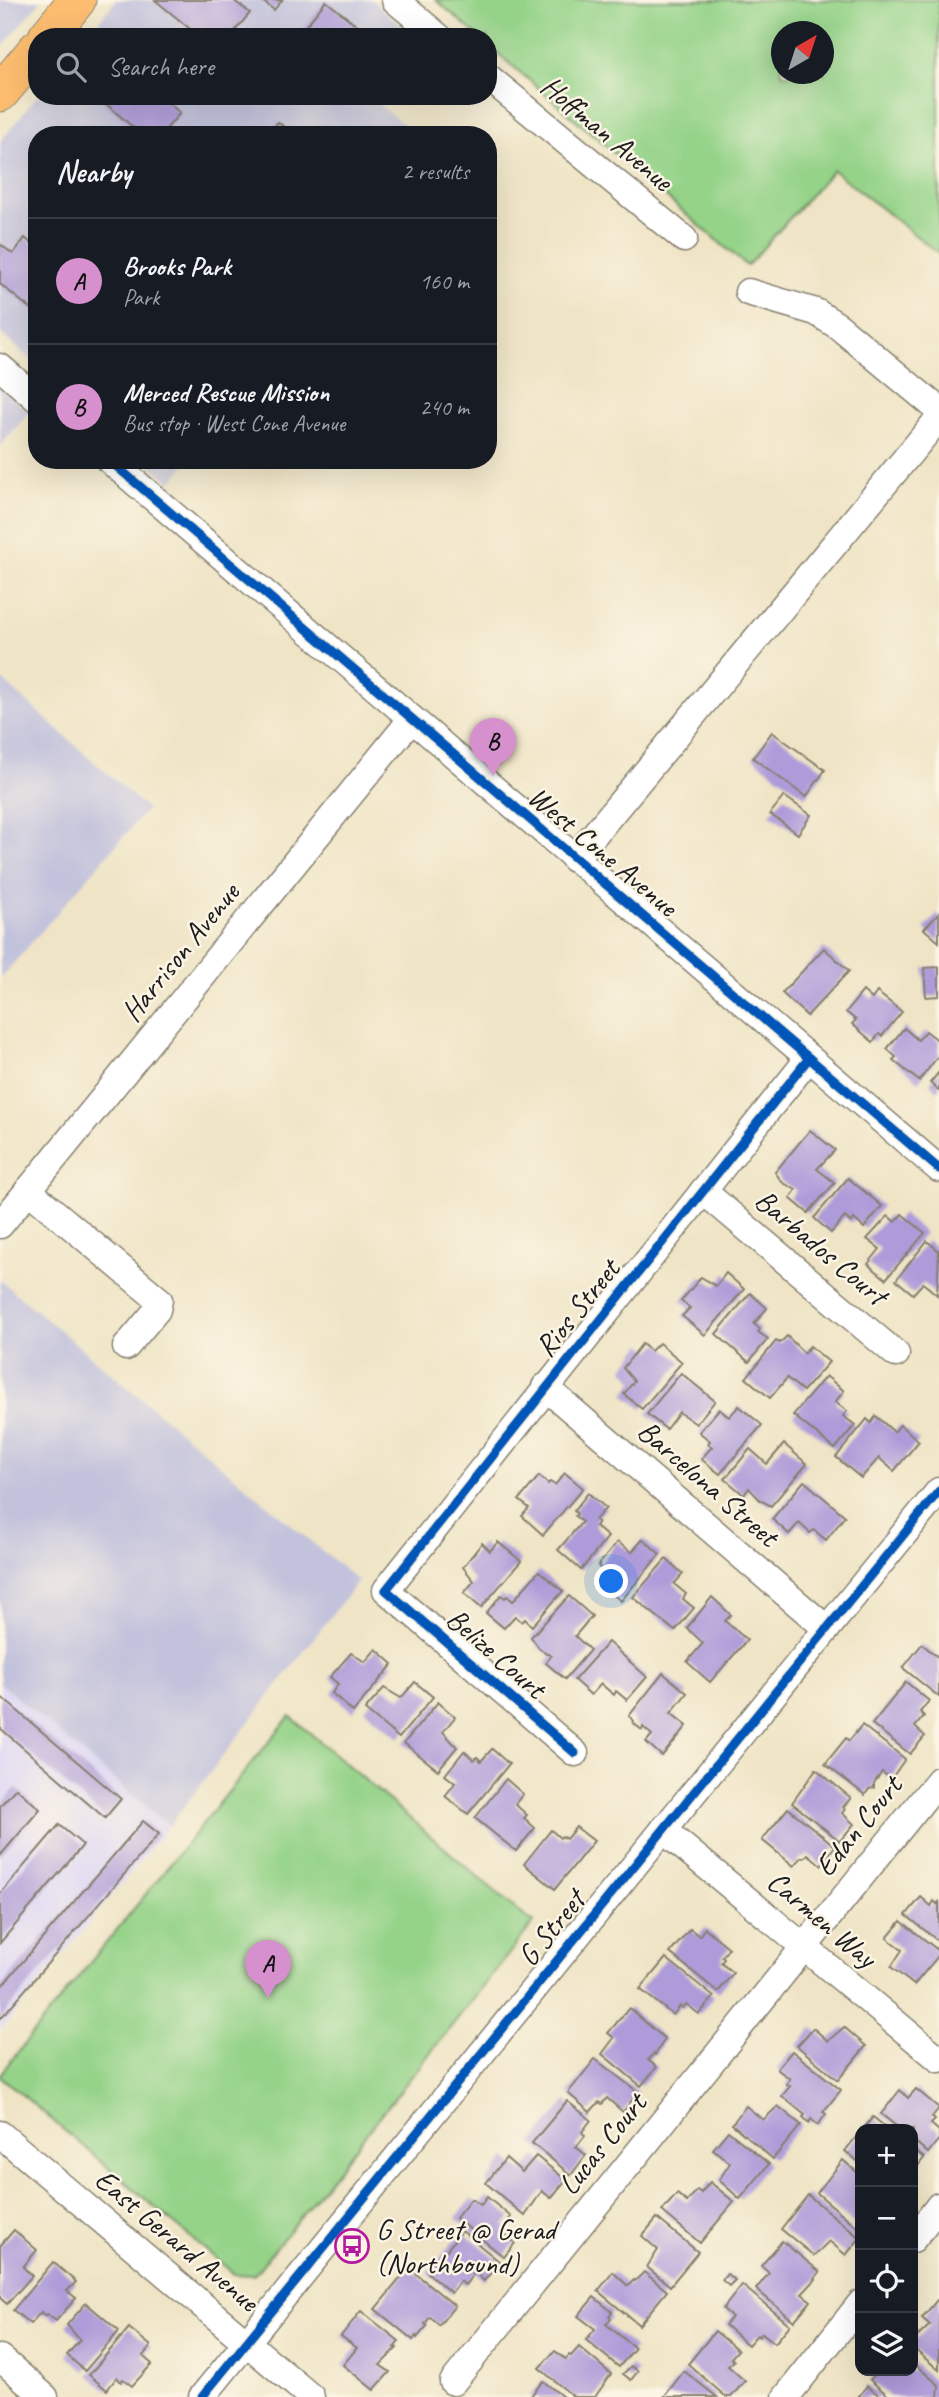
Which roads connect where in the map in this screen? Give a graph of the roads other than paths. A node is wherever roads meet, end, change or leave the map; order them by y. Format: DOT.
graph roads {
  1 [pos="395,0"];
  2 [pos="428,28"];
  3 [pos="28,60"];
  4 [pos="497,84"];
  5 [pos="0,93"];
  6 [pos="684,239"];
  7 [pos="748,292"];
  8 [pos="0,367"];
  9 [pos="28,390"];
  10 [pos="939,410"];
  11 [pos="939,418"];
  12 [pos="119,469"];
  13 [pos="411,720"];
  14 [pos="574,859"];
  15 [pos="809,1058"];
  16 [pos="939,1168"];
  17 [pos="28,1190"];
  18 [pos="703,1191"];
  19 [pos="0,1225"];
  20 [pos="126,1347"];
  21 [pos="897,1354"];
  22 [pos="545,1387"];
  23 [pos="939,1491"];
  24 [pos="386,1590"];
  25 [pos="827,1629"];
  26 [pos="575,1753"];
  27 [pos="939,1780"];
  28 [pos="663,1830"];
  29 [pos="803,1947"];
  30 [pos="939,2059"];
  31 [pos="0,2134"];
  32 [pos="939,2206"];
  33 [pos="918,2233"];
  34 [pos="855,2310"];
  35 [pos="247,2341"];
  36 [pos="0,2358"];
  37 [pos="453,2382"];
  38 [pos="45,2397"];
  39 [pos="201,2397"];
  40 [pos="310,2397"];
  41 [pos="786,2397"];
  1 -- 2 [label="street"];
  3 -- 5 [label="highway"];
  4 -- 6 [label="street, Hoffman Avenue"];
  7 -- 10 [label="street"];
  8 -- 9 [label="street"];
  11 -- 14 [label="street"];
  12 -- 13 [label="street, West Cone Avenue"];
  13 -- 14 [label="street, West Cone Avenue"];
  13 -- 17 [label="street, Harrison Avenue"];
  14 -- 15 [label="street, West Cone Avenue"];
  15 -- 16 [label="street, West Cone Avenue"];
  15 -- 18 [label="street, Rios Street"];
  17 -- 19 [label="street, Harrison Avenue"];
  17 -- 20 [label="street"];
  18 -- 21 [label="street, Barbados Court"];
  18 -- 22 [label="street, Rios Street"];
  22 -- 24 [label="street, Rios Street"];
  22 -- 25 [label="street, Barcelona Street"];
  23 -- 25 [label="street, G Street"];
  24 -- 26 [label="street, Belize Court"];
  25 -- 28 [label="street, G Street"];
  27 -- 29 [label="street, Edan Court"];
  28 -- 29 [label="street, Carmen Way"];
  28 -- 35 [label="street, G Street"];
  29 -- 30 [label="street, Carmen Way"];
  29 -- 37 [label="street, Lucas Court"];
  31 -- 35 [label="street, East Gerard Avenue"];
  32 -- 33 [label="street"];
  34 -- 41 [label="street"];
  35 -- 39 [label="street, G Street"];
  35 -- 40 [label="street, East Gerard Avenue"];
  36 -- 38 [label="street"];
}
